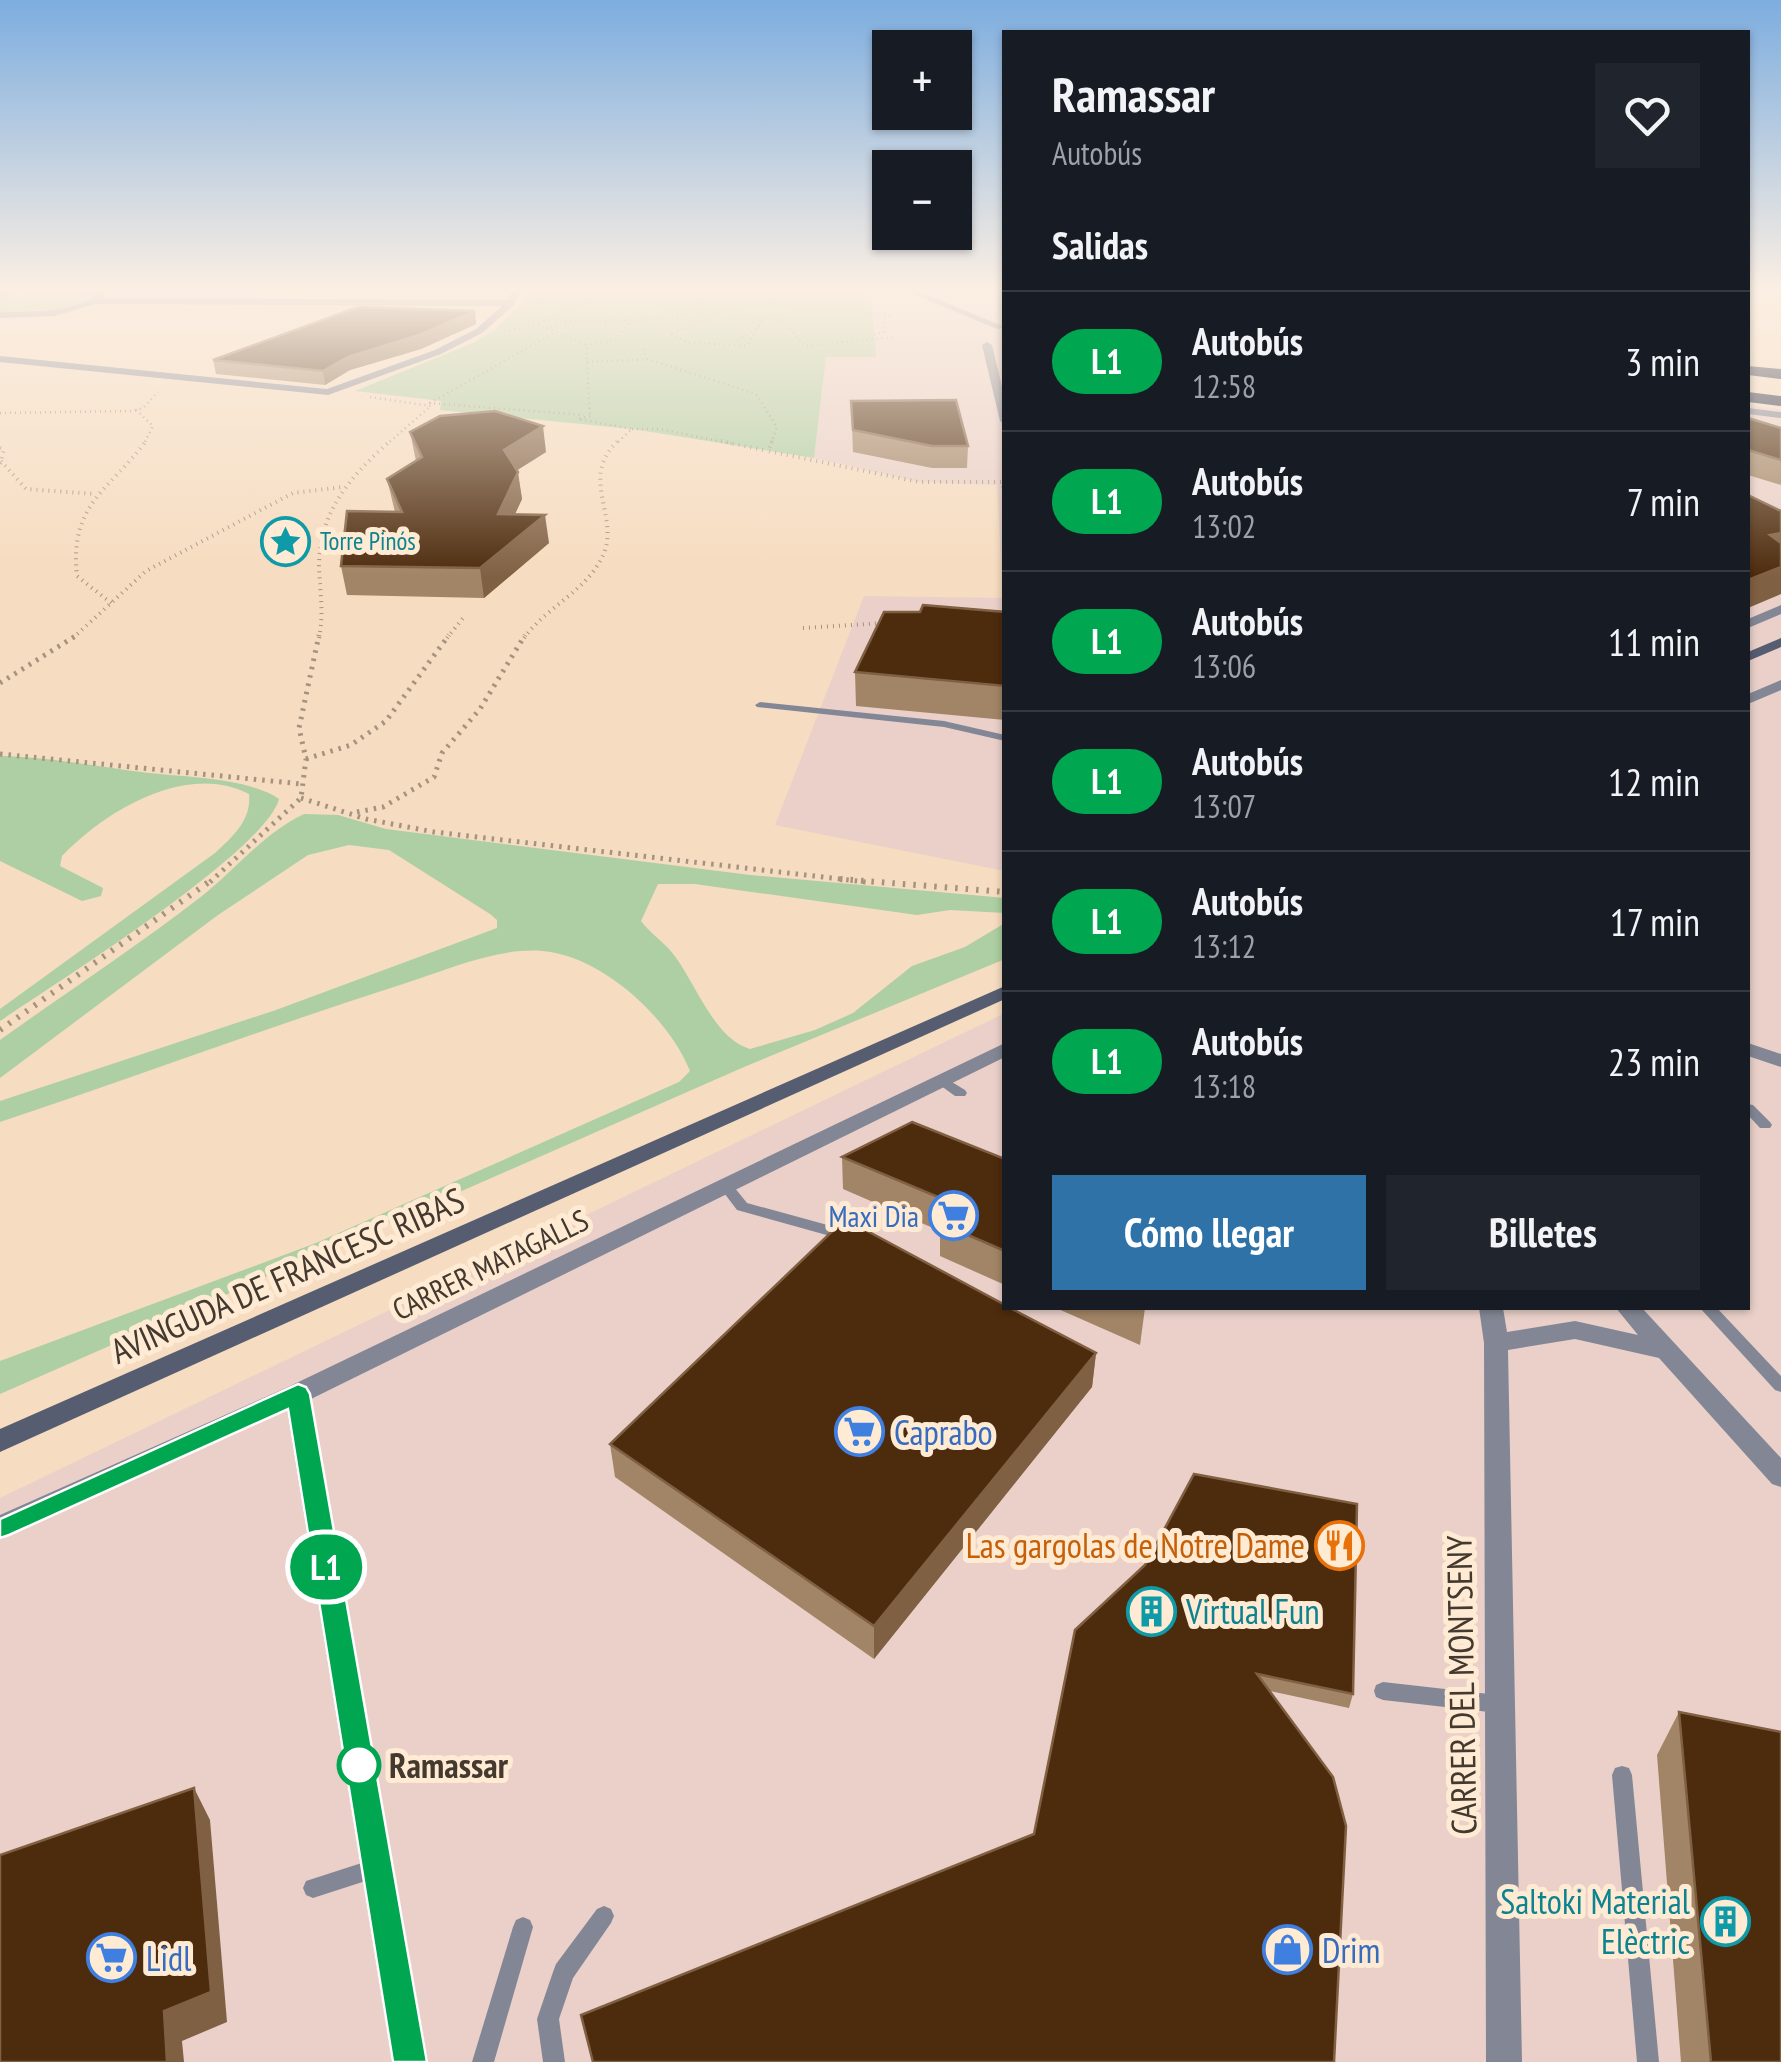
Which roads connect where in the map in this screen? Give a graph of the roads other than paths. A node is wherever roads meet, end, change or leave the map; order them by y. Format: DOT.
graph roads {
  1 [pos="260,385"];
  2 [pos="347,385"];
  3 [pos="994,385"];
  4 [pos="1750,397"];
  5 [pos="1781,402"];
  6 [pos="1002,411"];
  7 [pos="1750,411"];
  8 [pos="1781,416"];
  9 [pos="1781,609"];
  10 [pos="1750,623"];
  11 [pos="1781,642"];
  12 [pos="1750,656"];
  13 [pos="1781,684"];
  14 [pos="1750,699"];
  15 [pos="760,705"];
  16 [pos="1002,737"];
  17 [pos="1002,993"];
  18 [pos="1750,1050"];
  19 [pos="1002,1051"];
  20 [pos="1781,1062"];
  21 [pos="1750,1110"];
  22 [pos="1750,1129"];
  23 [pos="724,1185"];
  24 [pos="859,1239"];
  25 [pos="1491,1310"];
  26 [pos="1630,1310"];
  27 [pos="1710,1310"];
  28 [pos="1496,1343"];
  29 [pos="1665,1350"];
  30 [pos="1781,1386"];
  31 [pos="298,1394"];
  32 [pos="0,1442"];
  33 [pos="1781,1476"];
  34 [pos="0,1527"];
  35 [pos="1383,1691"];
  36 [pos="1498,1704"];
  37 [pos="1622,1775"];
  38 [pos="376,1869"];
  39 [pos="313,1888"];
  40 [pos="604,1916"];
  41 [pos="523,1927"];
  42 [pos="410,2062"];
  43 [pos="483,2062"];
  44 [pos="554,2062"];
  45 [pos="1504,2062"];
  46 [pos="1648,2062"];
  1 -- 2 [label="street"];
  3 -- 6 [label="street"];
  4 -- 5 [label="highway"];
  7 -- 8 [label="street"];
  9 -- 10 [label="street"];
  11 -- 12 [label="street"];
  13 -- 14 [label="street"];
  15 -- 16 [label="lane"];
  17 -- 32 [label="street, AVINGUDA DE FRANCESC RIBAS"];
  18 -- 20 [label="street"];
  19 -- 23 [label="street, CARRER MATAGALLS"];
  21 -- 22 [label="lane"];
  23 -- 24 [label="lane"];
  23 -- 31 [label="street, CARRER MATAGALLS"];
  25 -- 28 [label="street, CARRER DEL MONTSENY"];
  26 -- 29 [label="street"];
  27 -- 30 [label="lane"];
  28 -- 29 [label="street"];
  28 -- 36 [label="street, CARRER DEL MONTSENY"];
  29 -- 33 [label="street"];
  31 -- 34 [label="street, CARRER MATAGALLS"];
  31 -- 38 [label="street"];
  35 -- 36 [label="lane"];
  36 -- 45 [label="street, CARRER DEL MONTSENY"];
  37 -- 46 [label="lane"];
  38 -- 39 [label="lane"];
  38 -- 42 [label="street"];
  40 -- 44 [label="lane"];
  41 -- 43 [label="lane"];
}
